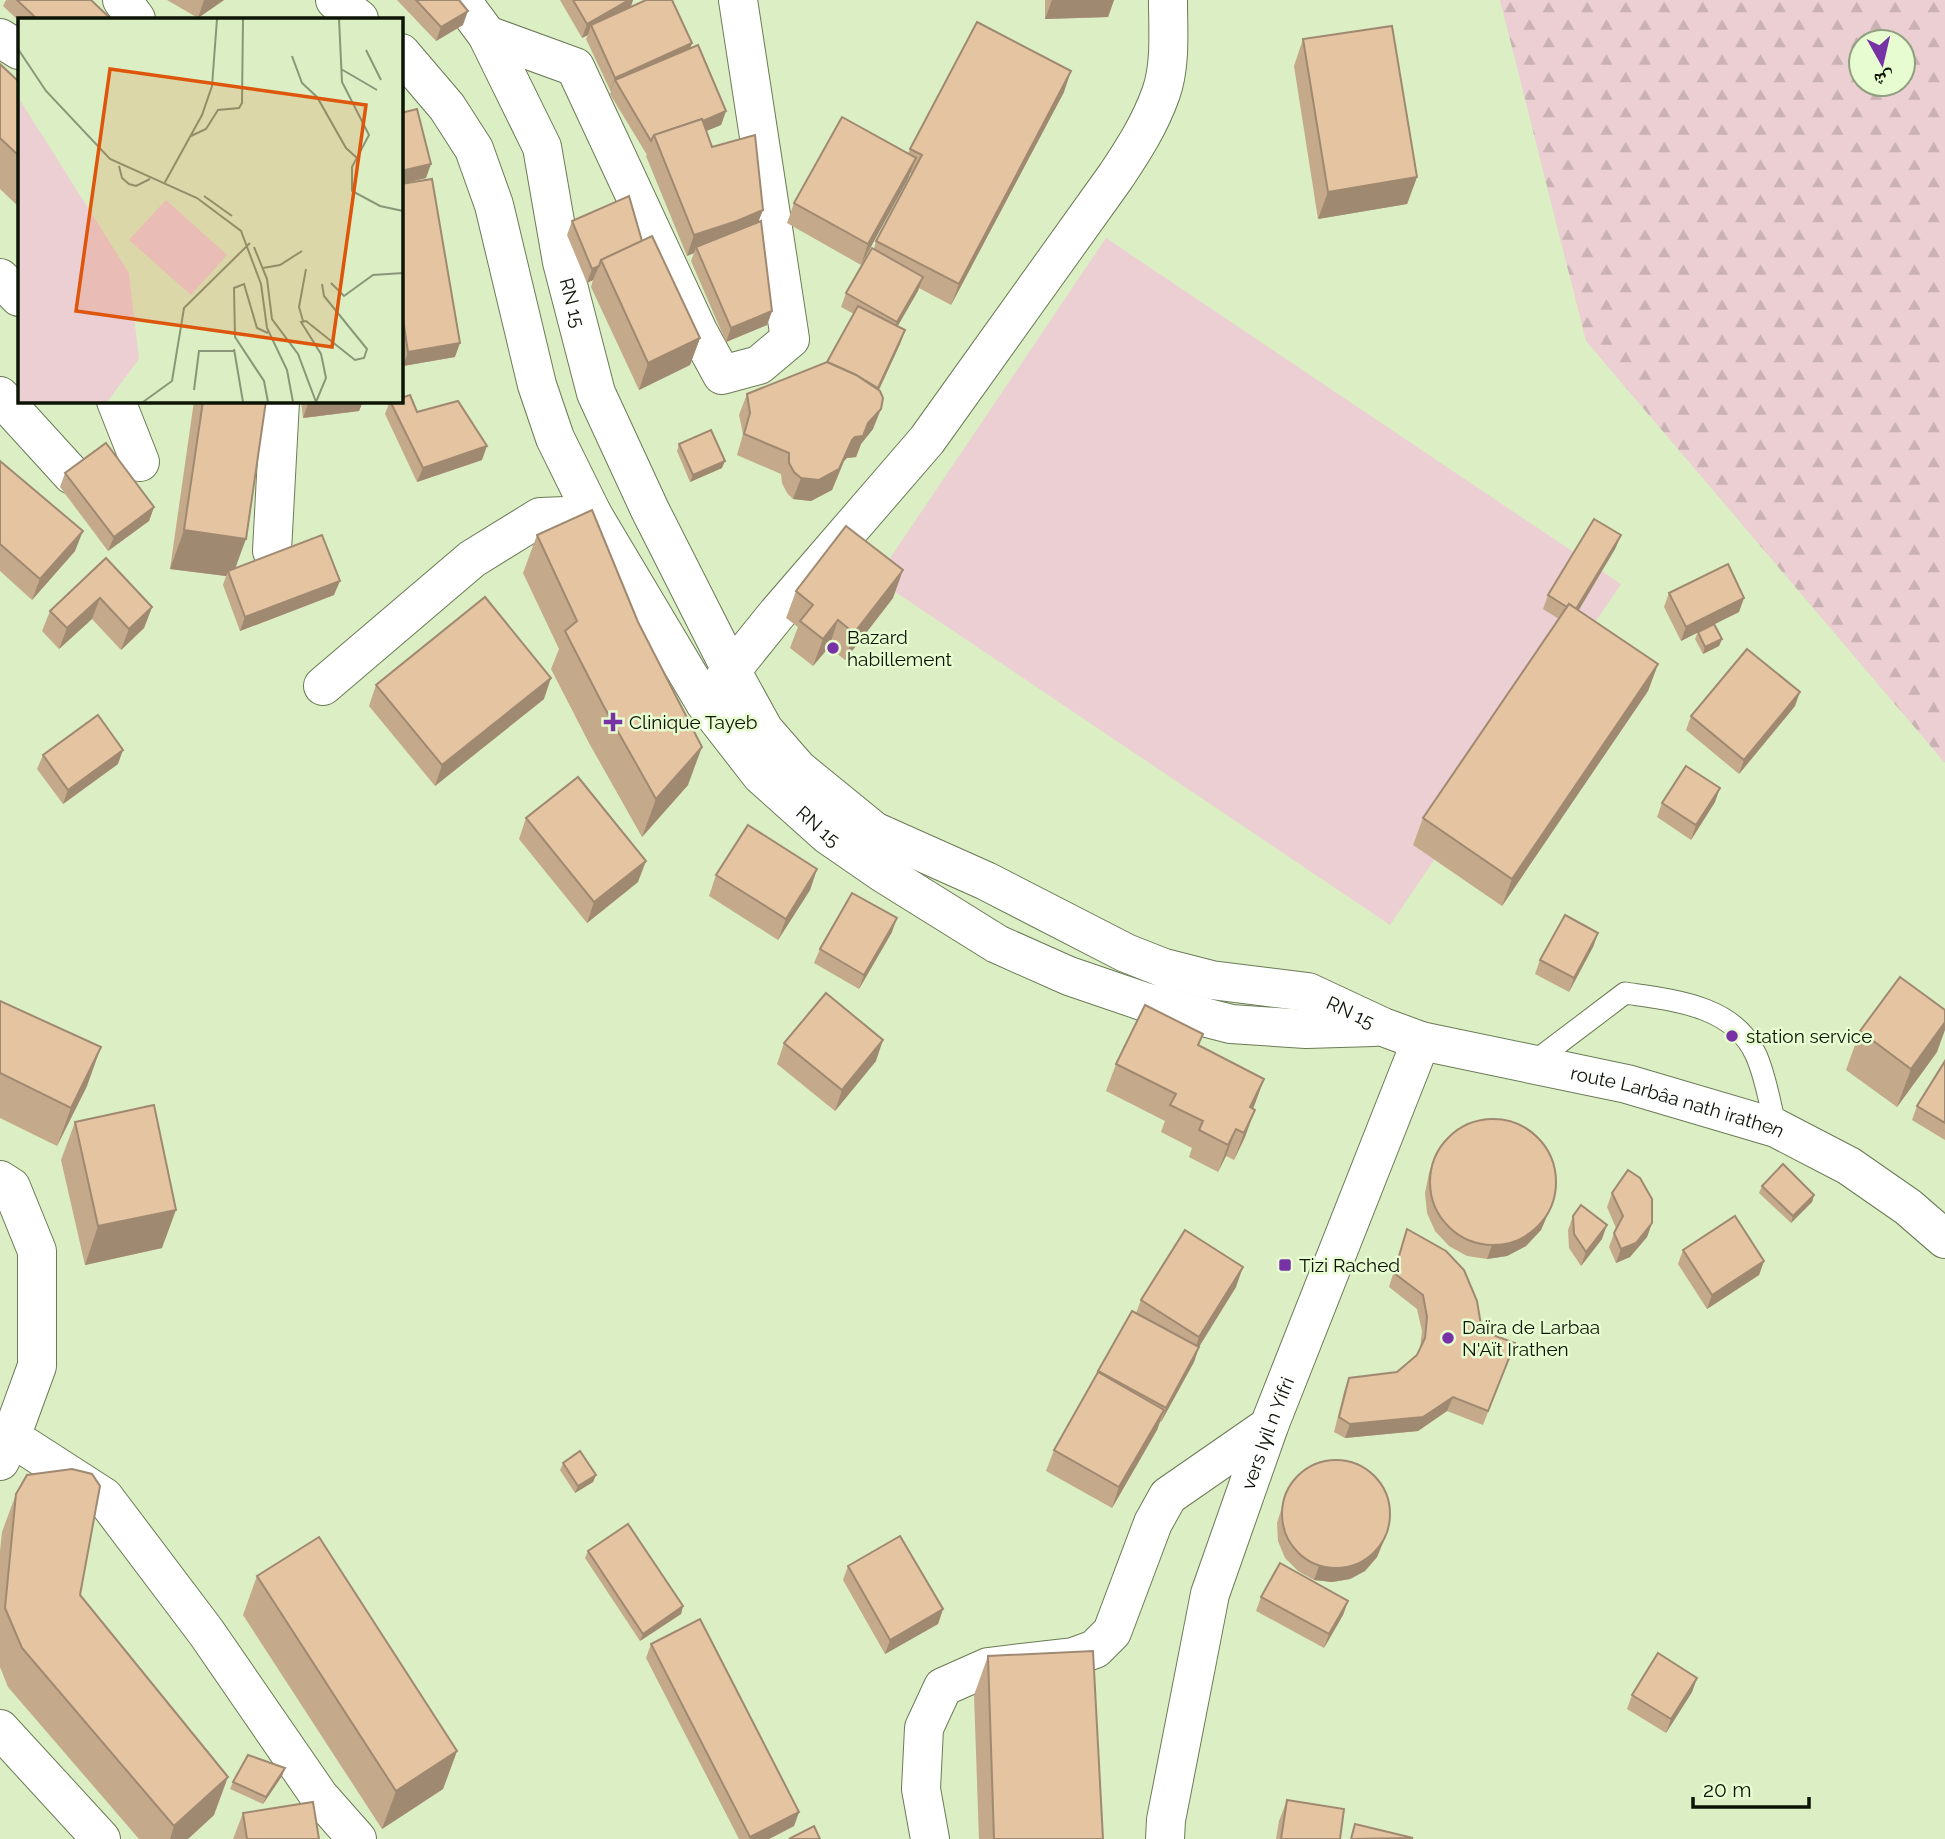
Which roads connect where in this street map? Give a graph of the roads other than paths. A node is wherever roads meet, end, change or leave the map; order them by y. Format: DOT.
graph roads {
  1 [pos="121,0"];
  2 [pos="335,0"];
  3 [pos="461,0"];
  4 [pos="738,0"];
  5 [pos="1168,0"];
  6 [pos="135,18"];
  7 [pos="358,18"];
  8 [pos="486,35"];
  9 [pos="0,38"];
  10 [pos="18,49"];
  11 [pos="402,54"];
  12 [pos="0,278"];
  13 [pos="18,296"];
  14 [pos="0,396"];
  15 [pos="116,402"];
  16 [pos="280,402"];
  17 [pos="140,462"];
  18 [pos="72,475"];
  19 [pos="593,515"];
  20 [pos="272,551"];
  21 [pos="731,670"];
  22 [pos="323,686"];
  23 [pos="705,703"];
  24 [pos="1383,1027"];
  25 [pos="1421,1041"];
  26 [pos="1530,1065"];
  27 [pos="1776,1128"];
  28 [pos="0,1180"];
  29 [pos="1945,1238"];
  30 [pos="1269,1426"];
  31 [pos="6,1449"];
  32 [pos="0,1729"];
  33 [pos="101,1839"];
  34 [pos="357,1839"];
  35 [pos="930,1839"];
  36 [pos="1166,1839"];
  1 -- 6 [label="main road"];
  2 -- 7 [label="main road"];
  3 -- 8 [label="main road, RN 15"];
  4 -- 8 [label="main road"];
  5 -- 21 [label="main road"];
  8 -- 21 [label="main road, RN 15"];
  9 -- 10 [label="main road"];
  11 -- 19 [label="main road, RN 15"];
  12 -- 13 [label="main road"];
  14 -- 18 [label="main road"];
  15 -- 17 [label="main road"];
  16 -- 20 [label="main road"];
  19 -- 22 [label="main road"];
  19 -- 23 [label="main road, RN 15"];
  21 -- 23 [label="main road"];
  21 -- 24 [label="main road, RN 15"];
  23 -- 24 [label="main road, RN 15"];
  24 -- 25 [label="main road, route Larbâa nath irathen / RN 15"];
  25 -- 26 [label="main road, route Larbâa nath irathen / RN 15"];
  25 -- 30 [label="main road, vers Iγil n Yifri"];
  26 -- 27 [label="main road, route Larbâa nath irathen / RN 15"];
  26 -- 27 [label="lane"];
  27 -- 29 [label="main road, route Larbâa nath irathen / RN 15"];
  28 -- 31 [label="main road"];
  30 -- 35 [label="main road"];
  30 -- 36 [label="main road, vers Iγil n Yifri"];
  31 -- 34 [label="main road"];
  32 -- 33 [label="main road"];
}
